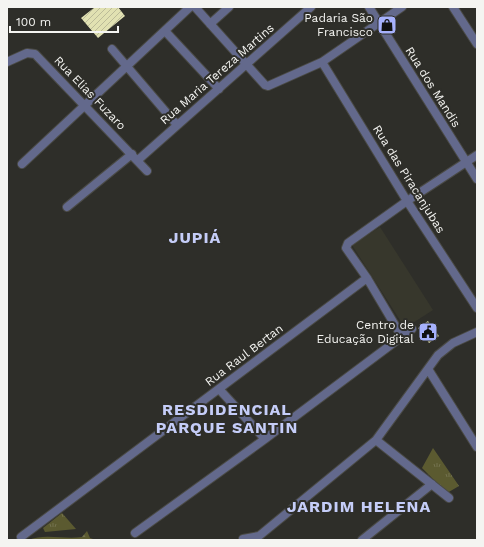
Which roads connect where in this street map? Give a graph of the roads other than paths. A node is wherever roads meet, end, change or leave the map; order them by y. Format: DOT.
graph roads {
  1 [pos="190,7"];
  2 [pos="195,7"];
  3 [pos="229,7"];
  4 [pos="311,7"];
  5 [pos="369,7"];
  6 [pos="402,7"];
  7 [pos="453,7"];
  8 [pos="210,24"];
  9 [pos="379,24"];
  10 [pos="165,31"];
  11 [pos="477,44"];
  12 [pos="112,49"];
  13 [pos="7,62"];
  14 [pos="322,62"];
  15 [pos="246,65"];
  16 [pos="128,66"];
  17 [pos="219,89"];
  18 [pos="86,106"];
  19 [pos="177,125"];
  20 [pos="477,155"];
  21 [pos="135,157"];
  22 [pos="466,162"];
  23 [pos="22,164"];
  24 [pos="147,171"];
  25 [pos="477,179"];
  26 [pos="407,201"];
  27 [pos="67,207"];
  28 [pos="367,278"];
  29 [pos="477,308"];
  30 [pos="412,329"];
  31 [pos="477,332"];
  32 [pos="402,336"];
  33 [pos="428,369"];
  34 [pos="219,390"];
  35 [pos="265,439"];
  36 [pos="376,440"];
  37 [pos="477,447"];
  38 [pos="432,484"];
  39 [pos="449,498"];
  40 [pos="135,533"];
  41 [pos="21,537"];
  42 [pos="243,539"];
  43 [pos="362,540"];
  1 -- 10 [label="street"];
  2 -- 8 [label="street"];
  3 -- 8 [label="street"];
  4 -- 15 [label="street, Rua Maria Tereza Martins"];
  5 -- 9 [label="street, Rua dos Mandis"];
  6 -- 9 [label="street"];
  7 -- 11 [label="street"];
  8 -- 15 [label="street"];
  9 -- 14 [label="street"];
  9 -- 22 [label="street, Rua dos Mandis"];
  10 -- 16 [label="street"];
  10 -- 17 [label="street"];
  12 -- 16 [label="street"];
  13 -- 18 [label="street, Rua Elias Fuzaro"];
  14 -- 15 [label="street"];
  14 -- 26 [label="street, Rua das Piracanjubas"];
  15 -- 17 [label="street, Rua Maria Tereza Martins"];
  16 -- 18 [label="street"];
  16 -- 19 [label="street"];
  17 -- 19 [label="street, Rua Maria Tereza Martins"];
  18 -- 21 [label="street, Rua Elias Fuzaro"];
  18 -- 23 [label="street"];
  19 -- 21 [label="street, Rua Maria Tereza Martins"];
  20 -- 22 [label="street"];
  21 -- 24 [label="street, Rua Elias Fuzaro"];
  21 -- 27 [label="street, Rua Maria Tereza Martins"];
  22 -- 25 [label="street, Rua dos Mandis"];
  22 -- 26 [label="street"];
  26 -- 28 [label="street"];
  26 -- 29 [label="street, Rua das Piracanjubas"];
  28 -- 32 [label="street"];
  28 -- 34 [label="street, Rua Raul Bertan"];
  30 -- 32 [label="street"];
  31 -- 33 [label="street"];
  32 -- 35 [label="street"];
  33 -- 36 [label="street"];
  33 -- 37 [label="street"];
  34 -- 35 [label="street"];
  34 -- 41 [label="street, Rua Raul Bertan"];
  35 -- 40 [label="street"];
  36 -- 38 [label="street"];
  36 -- 42 [label="street"];
  38 -- 39 [label="street"];
  38 -- 43 [label="street"];
}
